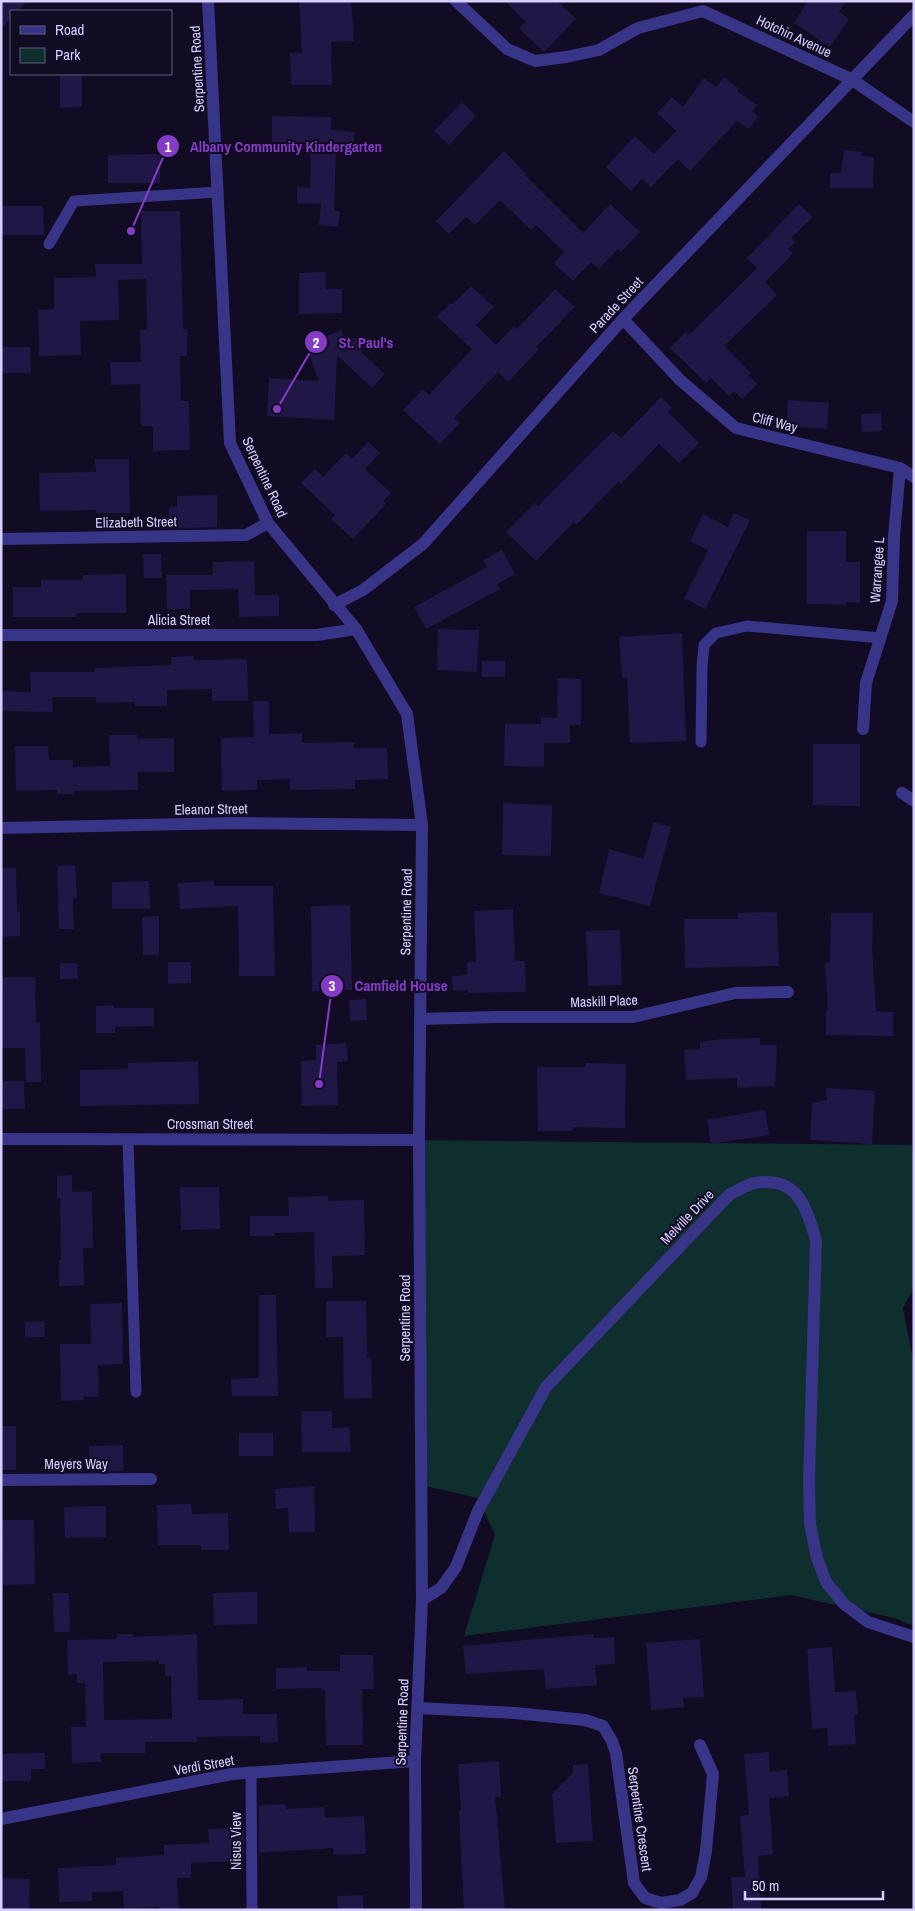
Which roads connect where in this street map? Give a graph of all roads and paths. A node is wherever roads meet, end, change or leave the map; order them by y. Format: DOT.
graph roads {
  1 [pos="208,1"];
  2 [pos="456,1"];
  3 [pos="914,15"];
  4 [pos="851,79"];
  5 [pos="914,122"];
  6 [pos="218,192"];
  7 [pos="49,244"];
  8 [pos="623,319"];
  9 [pos="900,468"];
  10 [pos="914,477"];
  11 [pos="268,523"];
  12 [pos="1,539"];
  13 [pos="334,605"];
  14 [pos="356,629"];
  15 [pos="1,635"];
  16 [pos="881,638"];
  17 [pos="862,729"];
  18 [pos="701,742"];
  19 [pos="902,793"];
  20 [pos="914,801"];
  21 [pos="422,826"];
  22 [pos="1,828"];
  23 [pos="788,992"];
  24 [pos="420,1019"];
  25 [pos="1,1139"];
  26 [pos="128,1139"];
  27 [pos="419,1140"];
  28 [pos="136,1392"];
  29 [pos="151,1479"];
  30 [pos="1,1480"];
  31 [pos="422,1600"];
  32 [pos="914,1637"];
  33 [pos="418,1708"];
  34 [pos="700,1745"];
  35 [pos="416,1761"];
  36 [pos="251,1772"];
  37 [pos="1,1820"];
  38 [pos="252,1910"];
  39 [pos="416,1910"];
  1 -- 6 [label="street, Serpentine Road"];
  2 -- 4 [label="street, Hotchin Avenue"];
  3 -- 4 [label="street, Parade Street"];
  4 -- 5 [label="street, Hotchin Avenue"];
  4 -- 8 [label="street, Parade Street"];
  6 -- 7 [label="lane"];
  6 -- 11 [label="street, Serpentine Road"];
  8 -- 9 [label="street, Cliff Way"];
  8 -- 13 [label="street, Parade Street"];
  9 -- 10 [label="street, Cliff Way"];
  9 -- 16 [label="street, Warrangee L"];
  11 -- 12 [label="street, Elizabeth Street"];
  11 -- 13 [label="street, Serpentine Road"];
  13 -- 14 [label="street, Serpentine Road"];
  14 -- 15 [label="street, Alicia Street"];
  14 -- 21 [label="street, Serpentine Road"];
  16 -- 17 [label="street, Warrangee L"];
  16 -- 18 [label="lane"];
  19 -- 20 [label="street"];
  21 -- 22 [label="street, Eleanor Street"];
  21 -- 24 [label="street, Serpentine Road"];
  23 -- 24 [label="street, Maskill Place"];
  24 -- 27 [label="street, Serpentine Road"];
  25 -- 26 [label="street, Crossman Street"];
  26 -- 27 [label="street, Crossman Street"];
  26 -- 28 [label="lane"];
  27 -- 31 [label="street, Serpentine Road"];
  29 -- 30 [label="street, Meyers Way"];
  31 -- 32 [label="street, Melville Drive"];
  31 -- 33 [label="street, Serpentine Road"];
  33 -- 34 [label="street, Serpentine Crescent"];
  33 -- 35 [label="street, Serpentine Road"];
  35 -- 36 [label="street, Verdi Street"];
  35 -- 39 [label="street, Serpentine Road"];
  36 -- 37 [label="street, Verdi Street"];
  36 -- 38 [label="lane, Nisus View"];
}
